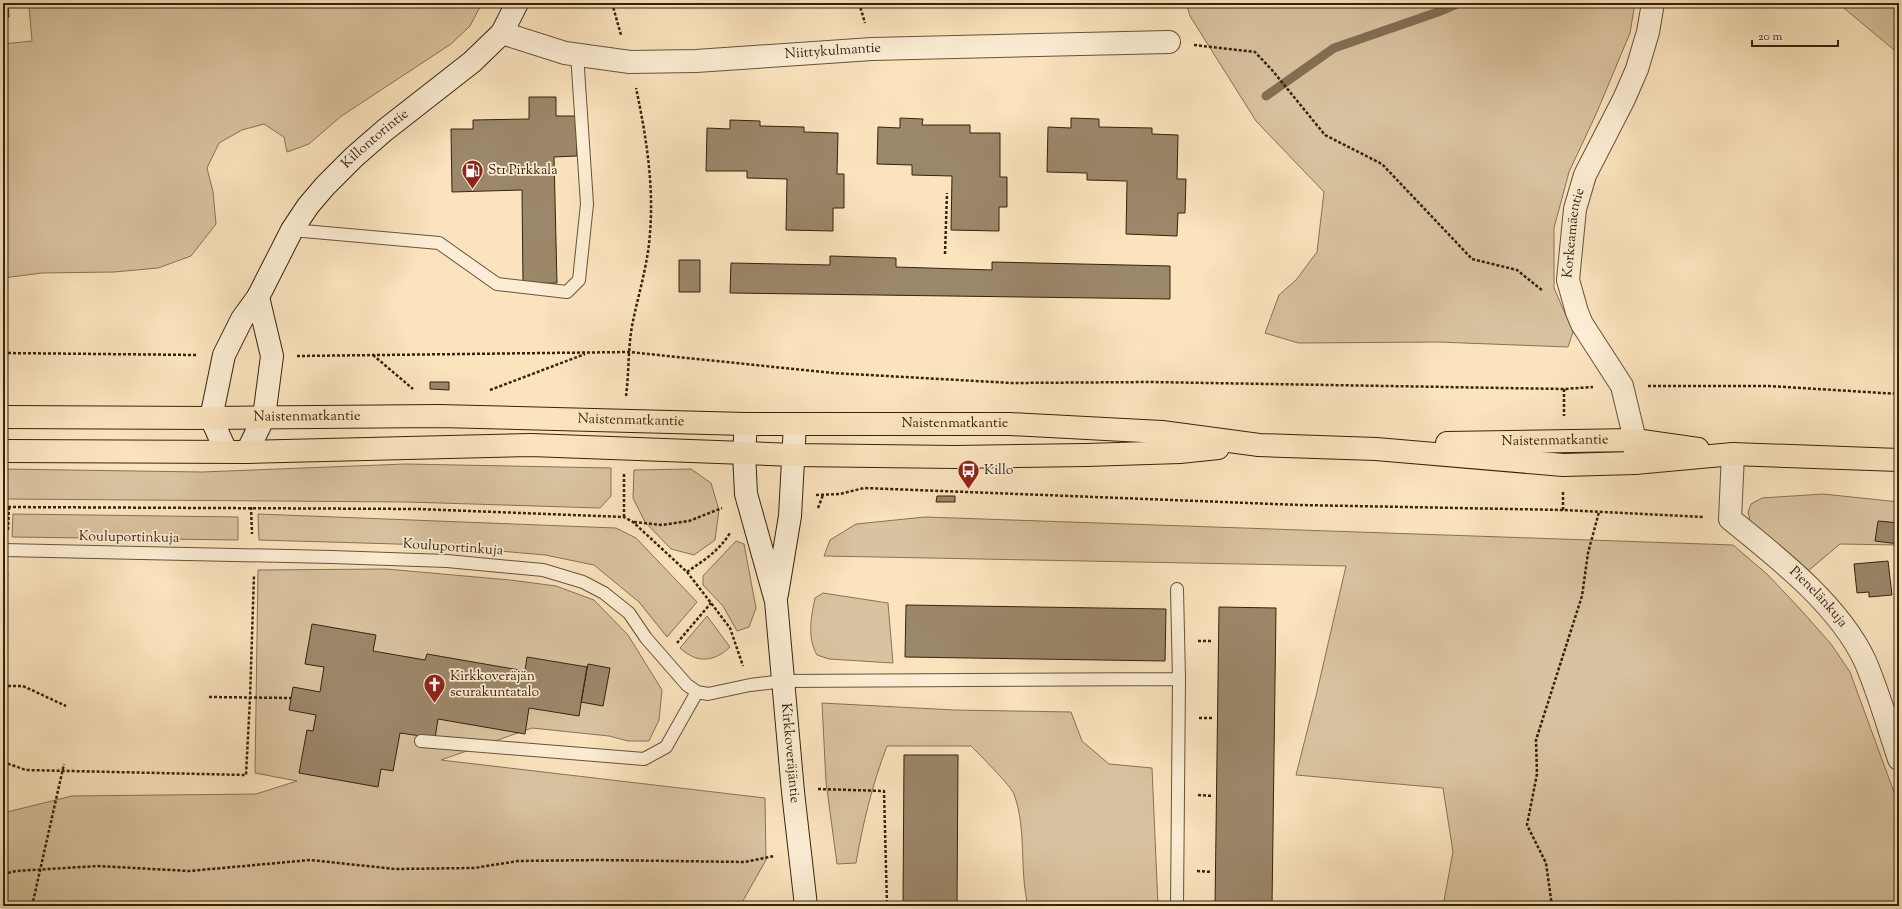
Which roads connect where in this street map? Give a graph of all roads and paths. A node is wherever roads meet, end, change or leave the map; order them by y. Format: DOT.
graph roads {
  1 [pos="517,3"];
  2 [pos="612,3"];
  3 [pos="1653,3"];
  4 [pos="502,33"];
  5 [pos="1169,42"];
  6 [pos="577,54"];
  7 [pos="630,62"];
  8 [pos="947,193"];
  9 [pos="292,230"];
  10 [pos="945,254"];
  11 [pos="1544,292"];
  12 [pos="258,297"];
  13 [pos="629,352"];
  14 [pos="3,353"];
  15 [pos="587,353"];
  16 [pos="373,354"];
  17 [pos="224,355"];
  18 [pos="272,356"];
  19 [pos="1622,386"];
  20 [pos="416,392"];
  21 [pos="486,392"];
  22 [pos="1899,394"];
  23 [pos="626,403"];
  24 [pos="3,417"];
  25 [pos="264,417"];
  26 [pos="212,418"];
  27 [pos="746,424"];
  28 [pos="795,424"];
  29 [pos="1635,440"];
  30 [pos="1259,445"];
  31 [pos="1376,449"];
  32 [pos="3,451"];
  33 [pos="237,451"];
  34 [pos="744,453"];
  35 [pos="1733,454"];
  36 [pos="794,455"];
  37 [pos="1899,460"];
  38 [pos="1635,463"];
  39 [pos="624,473"];
  40 [pos="746,494"];
  41 [pos="792,495"];
  42 [pos="3,507"];
  43 [pos="9,507"];
  44 [pos="251,507"];
  45 [pos="1599,512"];
  46 [pos="624,518"];
  47 [pos="1730,519"];
  48 [pos="633,522"];
  49 [pos="730,528"];
  50 [pos="5,550"];
  51 [pos="252,554"];
  52 [pos="687,572"];
  53 [pos="1177,589"];
  54 [pos="776,601"];
  55 [pos="711,603"];
  56 [pos="664,659"];
  57 [pos="1179,679"];
  58 [pos="784,681"];
  59 [pos="750,685"];
  60 [pos="4,686"];
  61 [pos="697,692"];
  62 [pos="209,696"];
  63 [pos="250,698"];
  64 [pos="291,698"];
  65 [pos="66,706"];
  66 [pos="422,741"];
  67 [pos="1899,759"];
  68 [pos="3,762"];
  69 [pos="64,764"];
  70 [pos="61,771"];
  71 [pos="818,789"];
  72 [pos="800,851"];
  73 [pos="41,870"];
  74 [pos="3,874"];
  75 [pos="32,906"];
  76 [pos="806,906"];
  77 [pos="887,906"];
  78 [pos="1176,906"];
  79 [pos="1552,906"];
  1 -- 4 [label="street, Killontorintie"];
  2 -- 7 [label="path"];
  3 -- 19 [label="street, Korkeamäentie"];
  4 -- 6 [label="street, Niittykulmantie"];
  4 -- 9 [label="street, Killontorintie"];
  5 -- 7 [label="street, Niittykulmantie"];
  5 -- 11 [label="path"];
  6 -- 7 [label="street, Niittykulmantie"];
  6 -- 9 [label="lane"];
  7 -- 13 [label="path"];
  8 -- 10 [label="path"];
  9 -- 12 [label="street, Killontorintie"];
  12 -- 17 [label="street, Killontorintie"];
  12 -- 18 [label="street"];
  13 -- 15 [label="path"];
  13 -- 19 [label="path"];
  13 -- 23 [label="path"];
  14 -- 17 [label="path"];
  15 -- 16 [label="path"];
  15 -- 21 [label="path"];
  16 -- 18 [label="path"];
  16 -- 20 [label="path"];
  17 -- 26 [label="street, Killontorintie"];
  18 -- 25 [label="street"];
  19 -- 22 [label="path"];
  19 -- 29 [label="street, Korkeamäentie"];
  24 -- 26 [label="main road, Naistenmatkantie"];
  25 -- 26 [label="main road, Naistenmatkantie"];
  25 -- 27 [label="main road, Naistenmatkantie"];
  25 -- 33 [label="street"];
  26 -- 33 [label="street"];
  27 -- 28 [label="main road, Naistenmatkantie"];
  27 -- 34 [label="street, Kirkkoveräjäntie"];
  28 -- 30 [label="main road, Naistenmatkantie"];
  28 -- 36 [label="street, Kirkkoveräjäntie"];
  29 -- 31 [label="main road, Naistenmatkantie"];
  29 -- 35 [label="main road, Naistenmatkantie"];
  29 -- 38 [label="street, Korkeamäentie"];
  30 -- 31 [label="main road, Naistenmatkantie"];
  30 -- 36 [label="main road, Naistenmatkantie"];
  31 -- 38 [label="main road, Naistenmatkantie"];
  32 -- 33 [label="main road, Naistenmatkantie"];
  33 -- 34 [label="main road, Naistenmatkantie"];
  34 -- 36 [label="main road, Naistenmatkantie"];
  34 -- 40 [label="street, Kirkkoveräjäntie"];
  35 -- 37 [label="main road, Naistenmatkantie"];
  35 -- 38 [label="main road, Naistenmatkantie"];
  35 -- 47 [label="street"];
  36 -- 41 [label="street, Kirkkoveräjäntie"];
  39 -- 46 [label="path"];
  40 -- 48 [label="path"];
  40 -- 54 [label="street, Kirkkoveräjäntie"];
  41 -- 45 [label="path"];
  41 -- 54 [label="street, Kirkkoveräjäntie"];
  42 -- 43 [label="path"];
  43 -- 44 [label="path"];
  43 -- 50 [label="path"];
  44 -- 46 [label="path"];
  44 -- 51 [label="path"];
  45 -- 47 [label="path"];
  45 -- 79 [label="path"];
  46 -- 48 [label="path"];
  47 -- 67 [label="street, Pienelänkuja"];
  48 -- 52 [label="path"];
  49 -- 52 [label="path"];
  50 -- 51 [label="lane, Kouluportinkuja"];
  50 -- 60 [label="path"];
  51 -- 56 [label="lane, Kouluportinkuja"];
  51 -- 63 [label="path"];
  52 -- 55 [label="path"];
  53 -- 57 [label="lane"];
  54 -- 58 [label="street, Kirkkoveräjäntie"];
  55 -- 56 [label="path"];
  55 -- 59 [label="path"];
  56 -- 61 [label="lane, Kouluportinkuja"];
  57 -- 58 [label="lane"];
  57 -- 78 [label="lane"];
  58 -- 59 [label="lane"];
  58 -- 72 [label="street, Kirkkoveräjäntie"];
  59 -- 61 [label="lane"];
  60 -- 65 [label="path"];
  61 -- 66 [label="lane"];
  62 -- 63 [label="path"];
  63 -- 64 [label="path"];
  63 -- 70 [label="path"];
  68 -- 70 [label="path"];
  69 -- 70 [label="path"];
  70 -- 73 [label="path"];
  71 -- 77 [label="path"];
  72 -- 73 [label="path"];
  72 -- 76 [label="street, Kirkkoveräjäntie"];
  73 -- 74 [label="path"];
  73 -- 75 [label="path"];
}
